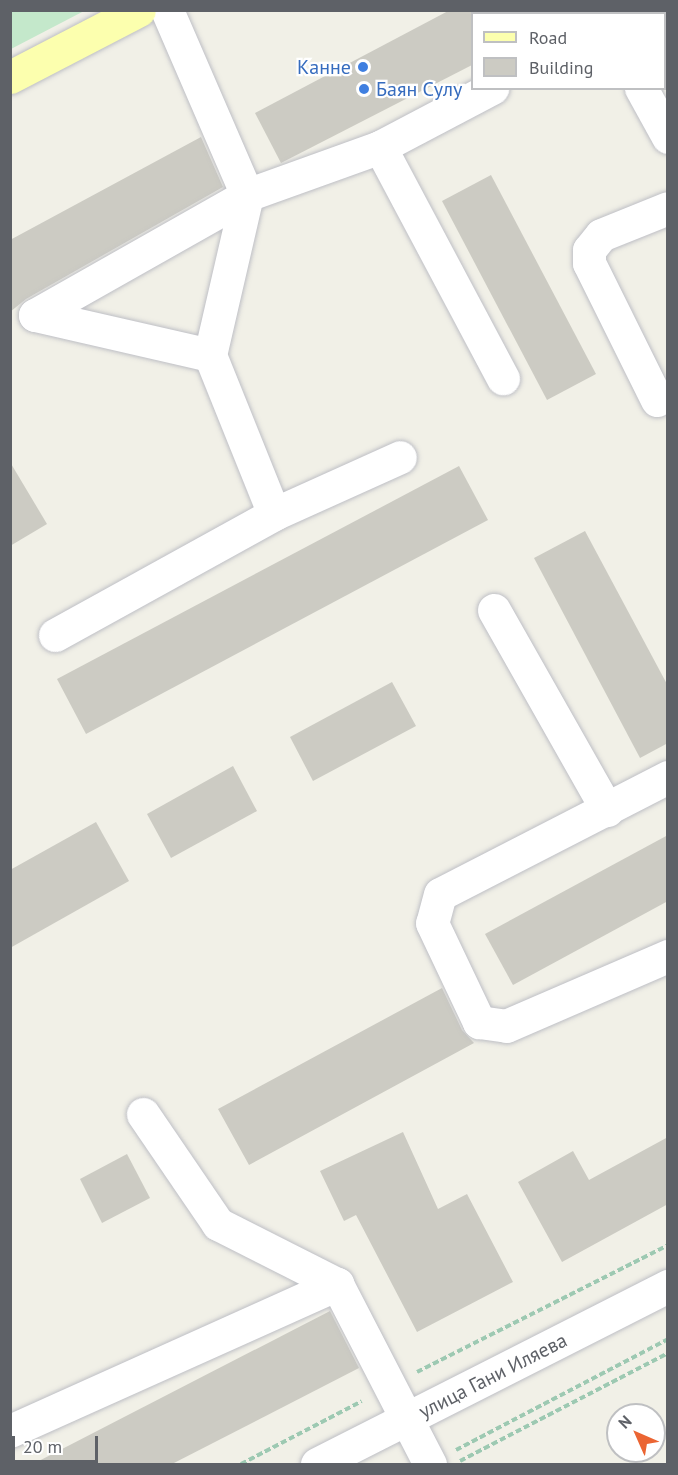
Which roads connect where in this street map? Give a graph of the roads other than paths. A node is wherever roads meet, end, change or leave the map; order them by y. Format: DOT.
graph roads {
  1 [pos="139,10"];
  2 [pos="167,10"];
  3 [pos="10,77"];
  4 [pos="488,90"];
  5 [pos="642,90"];
  6 [pos="668,137"];
  7 [pos="380,147"];
  8 [pos="247,195"];
  9 [pos="668,208"];
  10 [pos="210,355"];
  11 [pos="503,378"];
  12 [pos="657,400"];
  13 [pos="400,457"];
  14 [pos="274,514"];
  15 [pos="494,610"];
  16 [pos="55,635"];
  17 [pos="668,777"];
  18 [pos="607,810"];
  19 [pos="668,956"];
  20 [pos="143,1114"];
  21 [pos="337,1284"];
  22 [pos="668,1286"];
  23 [pos="407,1419"];
  24 [pos="10,1431"];
  25 [pos="317,1464"];
  26 [pos="430,1464"];
  1 -- 3 [label="main road"];
  2 -- 8 [label="street"];
  4 -- 7 [label="street"];
  5 -- 6 [label="street"];
  7 -- 8 [label="street"];
  7 -- 11 [label="street"];
  8 -- 10 [label="street"];
  8 -- 10 [label="street"];
  9 -- 12 [label="street"];
  10 -- 14 [label="street"];
  13 -- 14 [label="street"];
  14 -- 16 [label="street"];
  15 -- 18 [label="street"];
  17 -- 18 [label="street"];
  18 -- 19 [label="street"];
  20 -- 21 [label="street"];
  21 -- 23 [label="street"];
  21 -- 24 [label="street"];
  22 -- 23 [label="street, улица Гани Иляева"];
  23 -- 25 [label="street, улица Гани Иляева"];
  23 -- 26 [label="street"];
}
